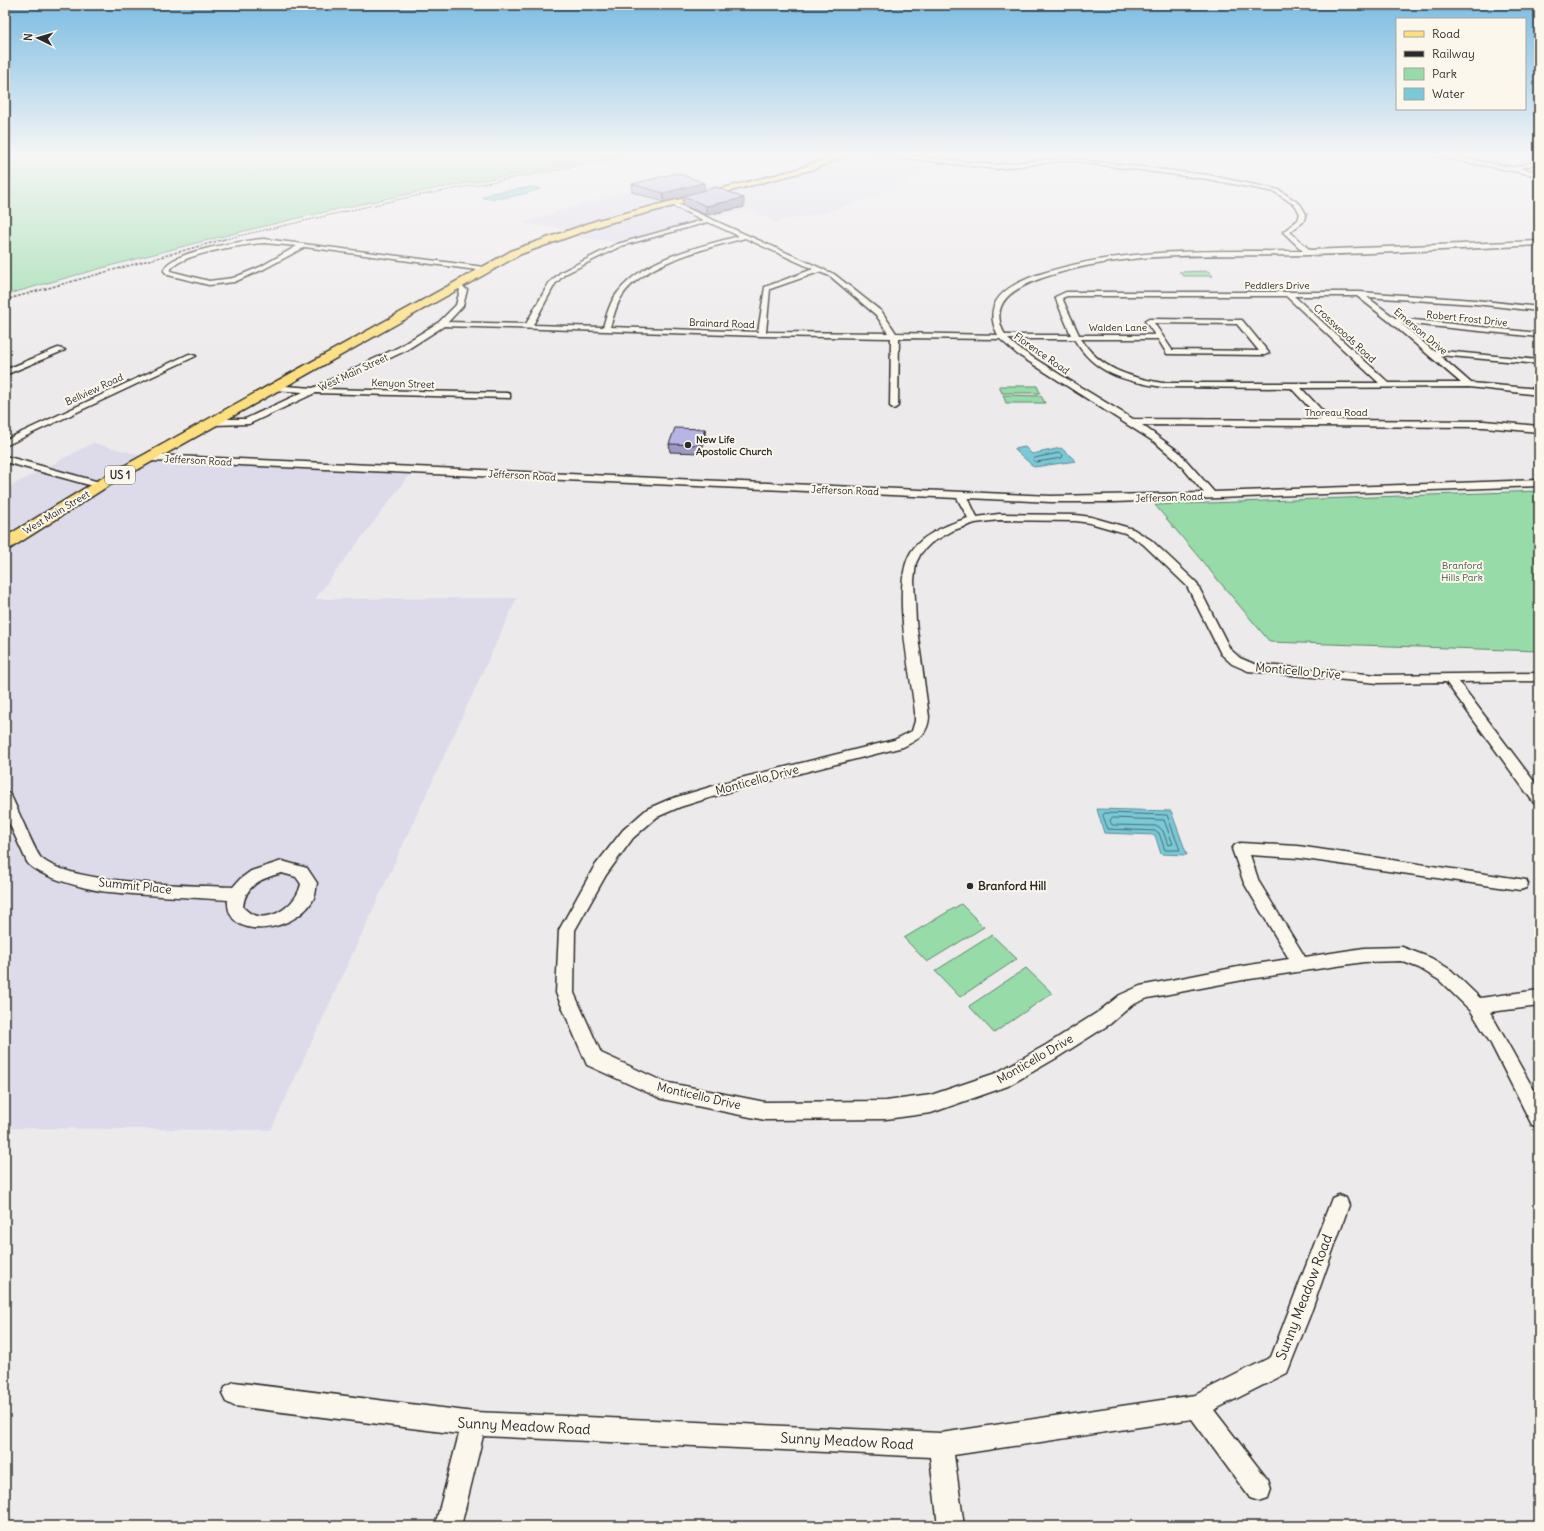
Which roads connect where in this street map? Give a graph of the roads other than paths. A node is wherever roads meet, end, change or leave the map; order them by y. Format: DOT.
graph roads {
  1 [pos="593,224"];
  2 [pos="692,224"];
  3 [pos="719,224"];
  4 [pos="1296,224"];
  5 [pos="746,236"];
  6 [pos="1539,243"];
  7 [pos="304,245"];
  8 [pos="1309,253"];
  9 [pos="484,269"];
  10 [pos="820,269"];
  11 [pos="457,284"];
  12 [pos="1359,294"];
  13 [pos="1289,295"];
  14 [pos="1539,309"];
  15 [pos="1393,320"];
  16 [pos="442,324"];
  17 [pos="528,327"];
  18 [pos="606,329"];
  19 [pos="762,334"];
  20 [pos="895,335"];
  21 [pos="1539,335"];
  22 [pos="1076,336"];
  23 [pos="1002,337"];
  24 [pos="1159,337"];
  25 [pos="61,350"];
  26 [pos="1432,352"];
  27 [pos="192,356"];
  28 [pos="1539,362"];
  29 [pos="5,373"];
  30 [pos="1469,385"];
  31 [pos="1294,386"];
  32 [pos="1387,386"];
  33 [pos="274,387"];
  34 [pos="314,390"];
  35 [pos="1539,392"];
  36 [pos="507,396"];
  37 [pos="894,406"];
  38 [pos="212,422"];
  39 [pos="1132,422"];
  40 [pos="1328,423"];
  41 [pos="1539,429"];
  42 [pos="5,443"];
  43 [pos="152,458"];
  44 [pos="5,459"];
  45 [pos="1539,483"];
  46 [pos="100,485"];
  47 [pos="961,495"];
  48 [pos="991,496"];
  49 [pos="1212,496"];
  50 [pos="999,517"];
  51 [pos="974,520"];
  52 [pos="5,544"];
  53 [pos="1449,677"];
  54 [pos="1539,677"];
  55 [pos="5,798"];
  56 [pos="1539,799"];
  57 [pos="1520,884"];
  58 [pos="237,894"];
  59 [pos="1301,965"];
  60 [pos="1539,998"];
  61 [pos="1476,1006"];
  62 [pos="1539,1118"];
  63 [pos="1340,1205"];
  64 [pos="234,1394"];
  65 [pos="1197,1406"];
  66 [pos="474,1424"];
  67 [pos="941,1445"];
  68 [pos="1259,1489"];
  69 [pos="448,1526"];
  70 [pos="952,1526"];
  1 -- 9 [label="main road, West Main Street / US 1"];
  2 -- 17 [label="street"];
  3 -- 5 [label="street"];
  4 -- 8 [label="street"];
  5 -- 10 [label="street"];
  5 -- 18 [label="street"];
  6 -- 8 [label="street, Florence Road"];
  7 -- 7 [label="street"];
  7 -- 9 [label="street"];
  8 -- 23 [label="street, Florence Road"];
  9 -- 11 [label="main road, West Main Street / US 1"];
  10 -- 19 [label="street"];
  10 -- 20 [label="street"];
  11 -- 16 [label="street, West Main Street"];
  11 -- 33 [label="main road, West Main Street / US 1"];
  12 -- 13 [label="street, Peddlers Drive"];
  12 -- 14 [label="street, Peddlers Drive"];
  12 -- 15 [label="street, Emerson Drive"];
  13 -- 22 [label="street, Peddlers Drive"];
  13 -- 32 [label="street, Crosswoods Road"];
  15 -- 21 [label="street, Robert Frost Drive"];
  15 -- 26 [label="street, Emerson Drive"];
  16 -- 17 [label="street, Brainard Road"];
  16 -- 34 [label="street, West Main Street"];
  17 -- 18 [label="street, Brainard Road"];
  18 -- 19 [label="street, Brainard Road"];
  19 -- 20 [label="street, Brainard Road"];
  20 -- 23 [label="street, Brainard Road"];
  20 -- 37 [label="street"];
  22 -- 23 [label="street"];
  22 -- 24 [label="street, Walden Lane"];
  22 -- 31 [label="street, Peddlers Drive"];
  23 -- 39 [label="street, Florence Road"];
  24 -- 24 [label="street"];
  25 -- 29 [label="street"];
  26 -- 28 [label="street"];
  26 -- 30 [label="street, Emerson Drive"];
  27 -- 42 [label="street, Bellview Road"];
  30 -- 32 [label="street, Peddlers Drive"];
  30 -- 35 [label="street, Peddlers Drive"];
  31 -- 32 [label="street, Peddlers Drive"];
  31 -- 40 [label="street"];
  33 -- 34 [label="street, Kenyon Street"];
  33 -- 38 [label="main road, West Main Street / US 1"];
  34 -- 36 [label="street, Kenyon Street"];
  34 -- 38 [label="street, West Main Street"];
  38 -- 43 [label="main road, West Main Street / US 1"];
  39 -- 40 [label="street, Thoreau Road"];
  39 -- 49 [label="street, Florence Road"];
  40 -- 41 [label="street, Thoreau Road"];
  43 -- 46 [label="main road, West Main Street / US 1"];
  43 -- 47 [label="street, Jefferson Road"];
  44 -- 46 [label="street"];
  45 -- 49 [label="street, Jefferson Road"];
  46 -- 52 [label="main road, West Main Street / US 1"];
  47 -- 48 [label="street, Jefferson Road"];
  47 -- 51 [label="street"];
  48 -- 49 [label="street, Jefferson Road"];
  48 -- 50 [label="street"];
  50 -- 51 [label="street, Monticello Drive"];
  50 -- 53 [label="street, Monticello Drive"];
  51 -- 59 [label="street, Monticello Drive"];
  53 -- 54 [label="street, Monticello Drive"];
  53 -- 56 [label="street"];
  55 -- 58 [label="street, Summit Place"];
  57 -- 59 [label="street"];
  58 -- 58 [label="street"];
  59 -- 61 [label="street, Monticello Drive"];
  60 -- 61 [label="street"];
  61 -- 62 [label="street, Monticello Drive"];
  63 -- 65 [label="street, Sunny Meadow Road"];
  64 -- 66 [label="street, Sunny Meadow Road"];
  65 -- 67 [label="street, Sunny Meadow Road"];
  65 -- 68 [label="street"];
  66 -- 67 [label="street, Sunny Meadow Road"];
  66 -- 69 [label="street"];
  67 -- 70 [label="street"];
}
